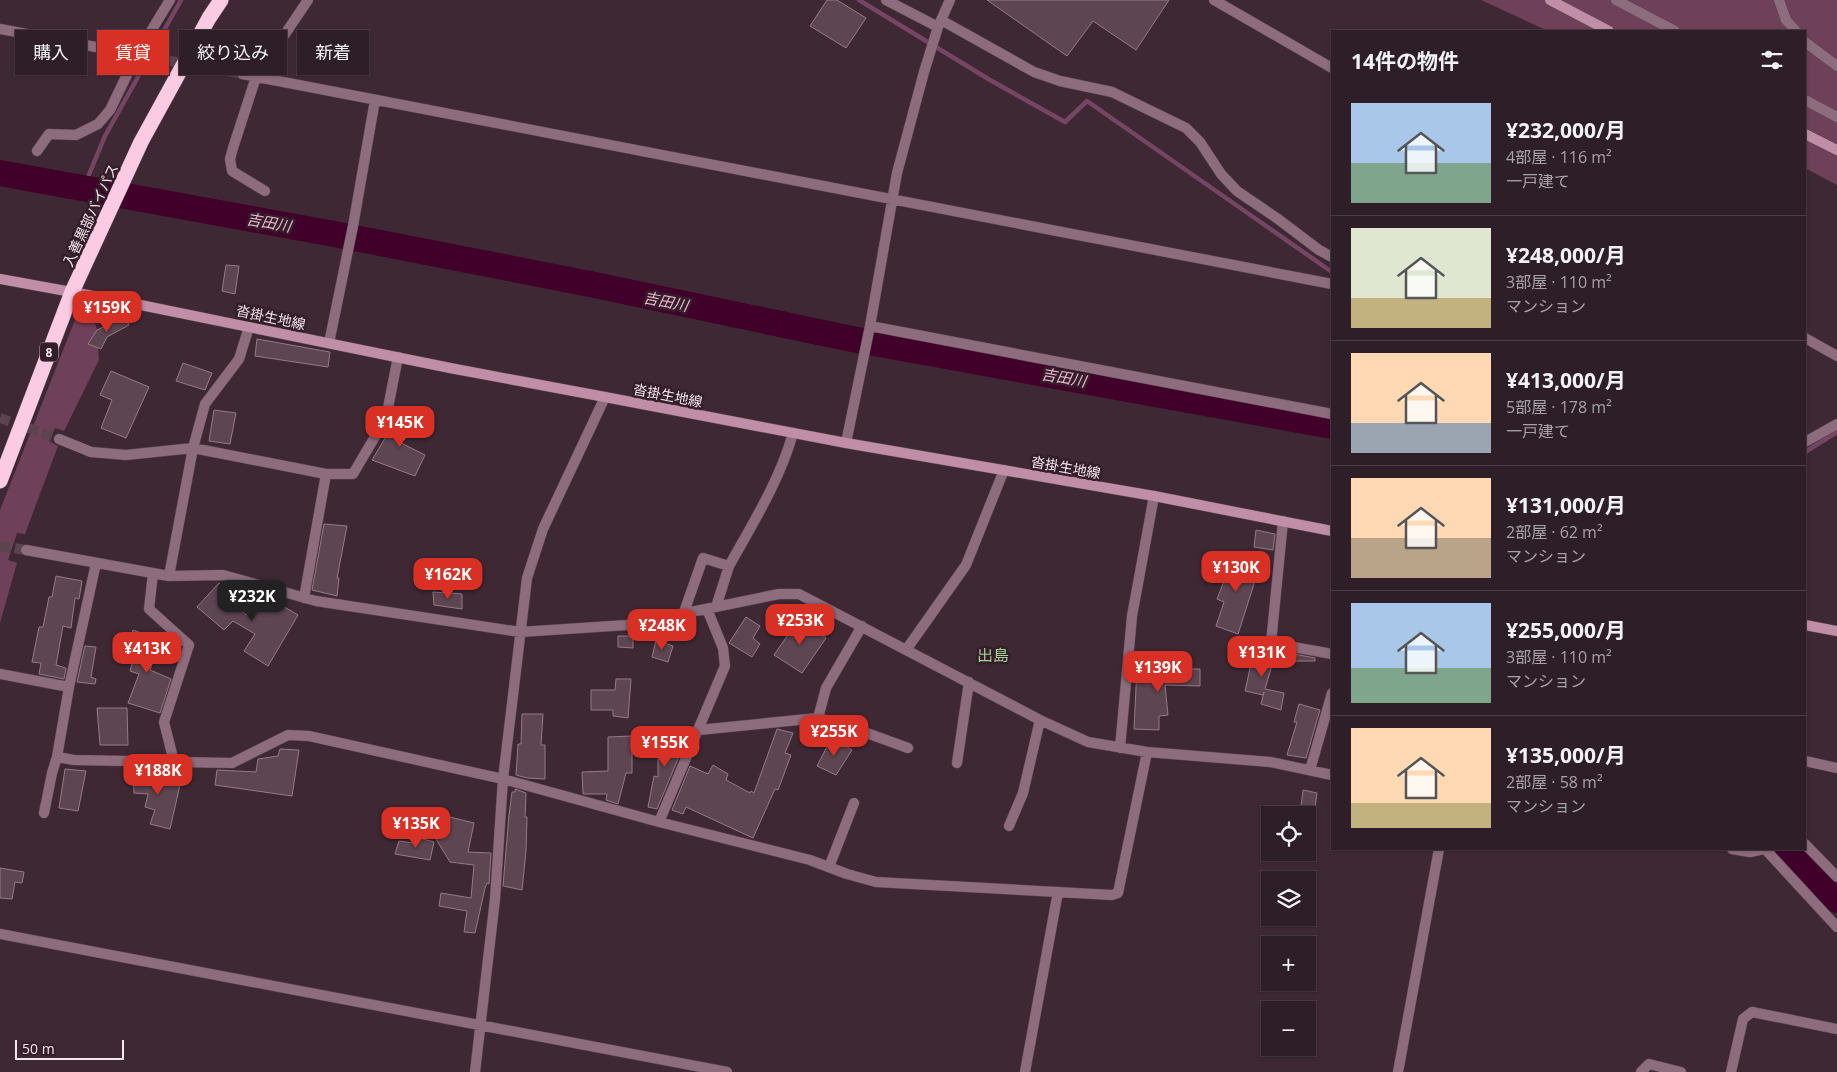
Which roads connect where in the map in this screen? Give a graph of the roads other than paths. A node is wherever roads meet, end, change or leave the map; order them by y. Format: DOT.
graph roads {
  1 [pos="170,0"];
  2 [pos="221,0"];
  3 [pos="308,0"];
  4 [pos="886,0"];
  5 [pos="950,0"];
  6 [pos="1214,0"];
  7 [pos="1550,0"];
  8 [pos="1616,0"];
  9 [pos="1779,0"];
  10 [pos="940,23"];
  11 [pos="0,29"];
  12 [pos="152,30"];
  13 [pos="1607,30"];
  14 [pos="1673,30"];
  15 [pos="1795,30"];
  16 [pos="1806,43"];
  17 [pos="97,47"];
  18 [pos="1837,66"];
  19 [pos="1331,67"];
  20 [pos="127,75"];
  21 [pos="247,75"];
  22 [pos="256,77"];
  23 [pos="374,100"];
  24 [pos="1806,101"];
  25 [pos="1837,117"];
  26 [pos="1806,134"];
  27 [pos="1837,150"];
  28 [pos="37,151"];
  29 [pos="265,190"];
  30 [pos="892,199"];
  31 [pos="1331,256"];
  32 [pos="0,279"];
  33 [pos="1331,284"];
  34 [pos="72,292"];
  35 [pos="249,327"];
  36 [pos="870,327"];
  37 [pos="1806,339"];
  38 [pos="329,343"];
  39 [pos="1837,356"];
  40 [pos="398,357"];
  41 [pos="605,397"];
  42 [pos="1331,414"];
  43 [pos="1837,424"];
  44 [pos="793,433"];
  45 [pos="59,439"];
  46 [pos="1806,441"];
  47 [pos="846,443"];
  48 [pos="193,448"];
  49 [pos="1004,470"];
  50 [pos="326,474"];
  51 [pos="0,481"];
  52 [pos="1154,496"];
  53 [pos="1283,521"];
  54 [pos="1331,531"];
  55 [pos="26,550"];
  56 [pos="96,563"];
  57 [pos="730,566"];
  58 [pos="153,573"];
  59 [pos="169,576"];
  60 [pos="304,598"];
  61 [pos="712,608"];
  62 [pos="683,615"];
  63 [pos="1806,625"];
  64 [pos="862,626"];
  65 [pos="1837,631"];
  66 [pos="520,632"];
  67 [pos="906,650"];
  68 [pos="1331,654"];
  69 [pos="0,674"];
  70 [pos="969,682"];
  71 [pos="69,688"];
  72 [pos="1331,696"];
  73 [pos="818,718"];
  74 [pos="1040,720"];
  75 [pos="699,730"];
  76 [pos="908,748"];
  77 [pos="1120,748"];
  78 [pos="1147,752"];
  79 [pos="57,757"];
  80 [pos="1806,761"];
  81 [pos="174,762"];
  82 [pos="957,763"];
  83 [pos="1837,768"];
  84 [pos="1310,770"];
  85 [pos="1331,775"];
  86 [pos="503,779"];
  87 [pos="854,803"];
  88 [pos="44,813"];
  89 [pos="659,822"];
  90 [pos="1009,826"];
  91 [pos="1806,845"];
  92 [pos="1439,850"];
  93 [pos="1738,850"];
  94 [pos="1759,850"];
  95 [pos="1765,850"];
  96 [pos="829,867"];
  97 [pos="1837,877"];
  98 [pos="1058,892"];
  99 [pos="1837,927"];
  100 [pos="0,934"];
  101 [pos="480,1025"];
  102 [pos="1837,1029"];
  103 [pos="475,1072"];
  104 [pos="727,1072"];
  105 [pos="1025,1072"];
  106 [pos="1398,1072"];
  107 [pos="1641,1072"];
  108 [pos="1681,1072"];
  109 [pos="1731,1072"];
  1 -- 12 [label="street"];
  2 -- 34 [label="highway, 入善黒部バイパス / 8"];
  3 -- 22 [label="street"];
  4 -- 10 [label="street"];
  5 -- 10 [label="street"];
  6 -- 19 [label="street"];
  7 -- 13 [label="main road"];
  8 -- 14 [label="street"];
  9 -- 15 [label="street"];
  10 -- 30 [label="street"];
  10 -- 31 [label="street"];
  11 -- 17 [label="street"];
  16 -- 18 [label="street"];
  20 -- 28 [label="street"];
  21 -- 22 [label="street"];
  22 -- 23 [label="street"];
  22 -- 29 [label="street"];
  23 -- 30 [label="street"];
  23 -- 38 [label="street"];
  24 -- 25 [label="street"];
  26 -- 27 [label="main road"];
  30 -- 33 [label="street"];
  30 -- 36 [label="street"];
  32 -- 34 [label="main road, 沓掛生地線"];
  34 -- 35 [label="main road, 沓掛生地線"];
  34 -- 51 [label="highway, 入善黒部バイパス / 8"];
  35 -- 38 [label="main road, 沓掛生地線"];
  35 -- 48 [label="street"];
  36 -- 42 [label="street"];
  36 -- 47 [label="street"];
  37 -- 39 [label="street"];
  38 -- 40 [label="main road, 沓掛生地線"];
  40 -- 41 [label="main road, 沓掛生地線"];
  40 -- 50 [label="street"];
  41 -- 44 [label="main road, 沓掛生地線"];
  41 -- 66 [label="street"];
  43 -- 46 [label="street"];
  44 -- 47 [label="main road, 沓掛生地線"];
  44 -- 57 [label="street"];
  45 -- 48 [label="street"];
  47 -- 49 [label="main road, 沓掛生地線"];
  48 -- 50 [label="street"];
  48 -- 59 [label="street"];
  49 -- 52 [label="main road, 沓掛生地線"];
  49 -- 67 [label="street"];
  50 -- 60 [label="street"];
  52 -- 53 [label="main road, 沓掛生地線"];
  52 -- 77 [label="street"];
  53 -- 54 [label="main road, 沓掛生地線"];
  53 -- 68 [label="street"];
  55 -- 56 [label="street"];
  56 -- 58 [label="street"];
  56 -- 71 [label="street"];
  57 -- 61 [label="street"];
  57 -- 62 [label="street"];
  58 -- 59 [label="street"];
  58 -- 81 [label="street"];
  59 -- 60 [label="street"];
  60 -- 66 [label="street"];
  61 -- 62 [label="street"];
  61 -- 64 [label="street"];
  61 -- 75 [label="street"];
  62 -- 66 [label="street"];
  63 -- 65 [label="main road"];
  64 -- 67 [label="street"];
  64 -- 73 [label="street"];
  66 -- 86 [label="street"];
  67 -- 70 [label="street"];
  69 -- 71 [label="street"];
  70 -- 74 [label="street"];
  70 -- 82 [label="street"];
  71 -- 79 [label="street"];
  72 -- 84 [label="street"];
  73 -- 75 [label="street"];
  73 -- 76 [label="street"];
  74 -- 77 [label="street"];
  74 -- 90 [label="street"];
  75 -- 89 [label="street"];
  77 -- 78 [label="street"];
  78 -- 84 [label="street"];
  78 -- 98 [label="street"];
  79 -- 81 [label="street"];
  79 -- 88 [label="street"];
  80 -- 83 [label="street"];
  81 -- 86 [label="street"];
  84 -- 85 [label="street"];
  86 -- 89 [label="street"];
  86 -- 101 [label="street"];
  87 -- 96 [label="street"];
  89 -- 96 [label="street"];
  91 -- 97 [label="street"];
  92 -- 106 [label="street"];
  93 -- 94 [label="street"];
  95 -- 99 [label="street"];
  96 -- 98 [label="street"];
  98 -- 105 [label="street"];
  100 -- 101 [label="street"];
  101 -- 103 [label="street"];
  101 -- 104 [label="street"];
  102 -- 109 [label="street"];
  107 -- 108 [label="street"];
}
